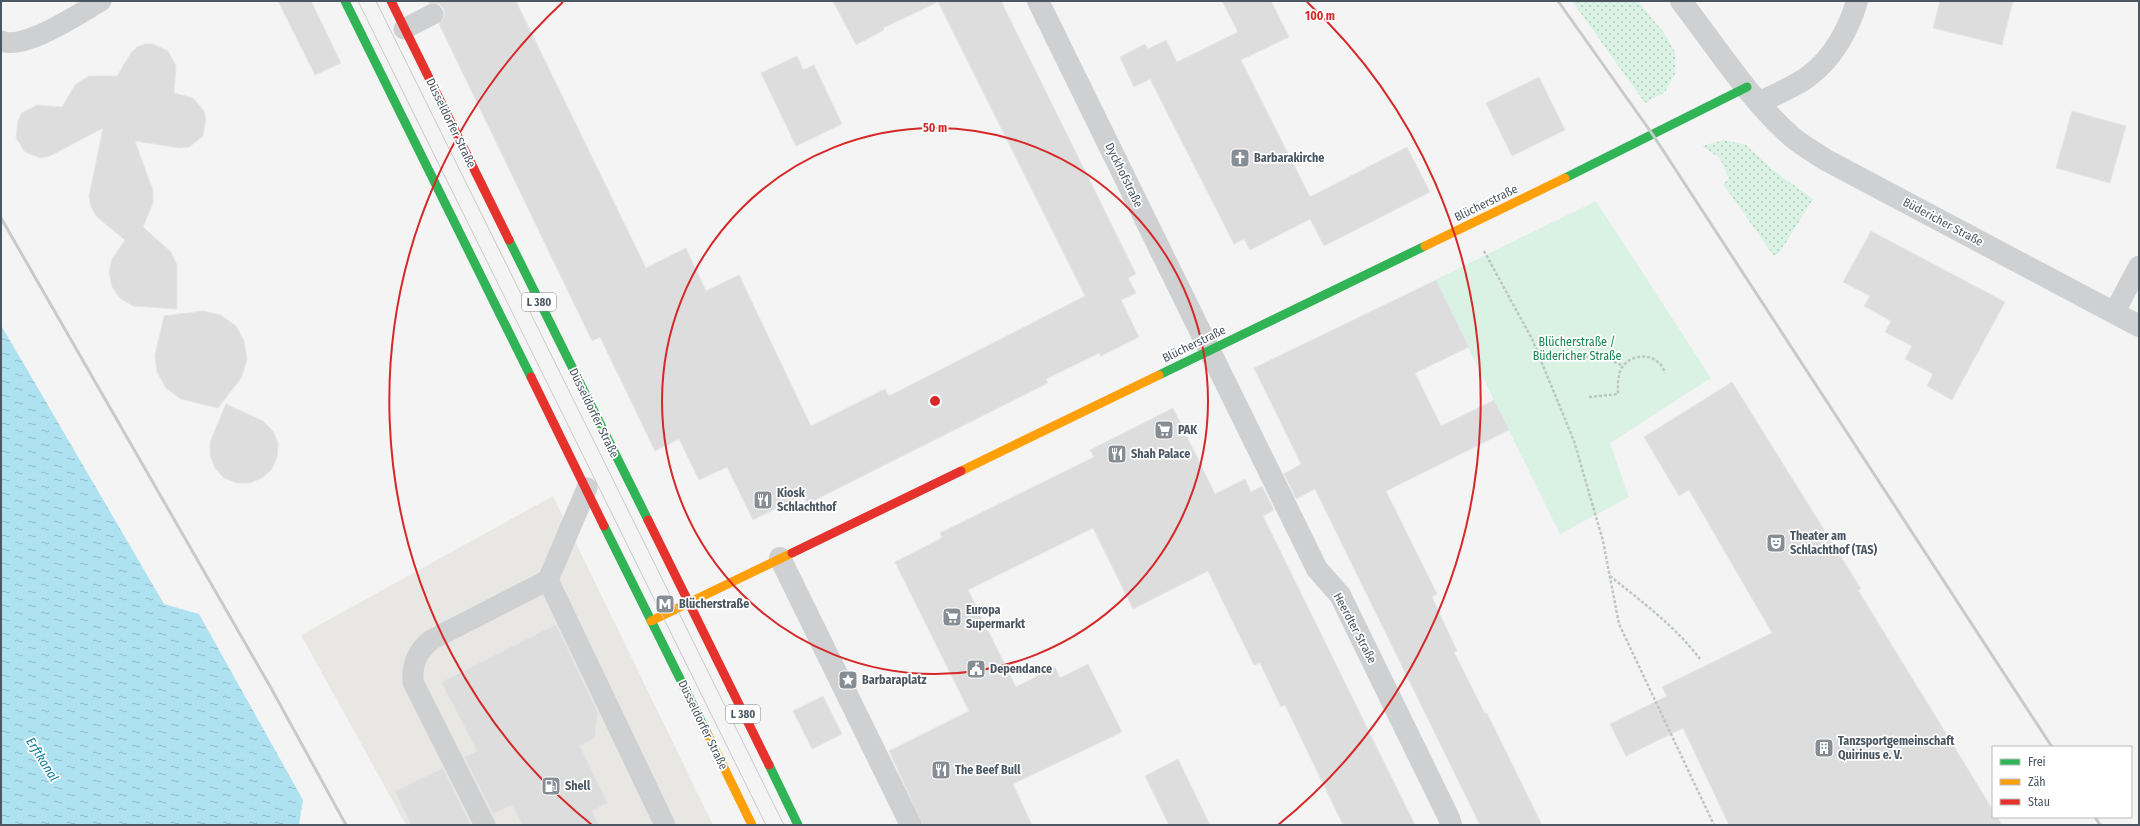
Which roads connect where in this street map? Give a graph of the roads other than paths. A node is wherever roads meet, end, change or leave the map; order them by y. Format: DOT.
graph roads {
  1 [pos="101,1"];
  2 [pos="345,1"];
  3 [pos="390,1"];
  4 [pos="1038,1"];
  5 [pos="1682,1"];
  6 [pos="1857,1"];
  7 [pos="433,14"];
  8 [pos="404,29"];
  9 [pos="1,41"];
  10 [pos="1753,95"];
  11 [pos="2139,266"];
  12 [pos="2114,313"];
  13 [pos="2139,326"];
  14 [pos="1209,350"];
  15 [pos="587,488"];
  16 [pos="780,558"];
  17 [pos="548,580"];
  18 [pos="687,603"];
  19 [pos="651,621"];
  20 [pos="485,825"];
  21 [pos="665,825"];
  22 [pos="752,825"];
  23 [pos="798,825"];
  24 [pos="911,825"];
  25 [pos="1450,825"];
  1 -- 9 [label="lane"];
  2 -- 15 [label="main road, Düsseldorfer Straße"];
  3 -- 8 [label="main road, Düsseldorfer Straße / L 380"];
  4 -- 14 [label="street, Dyckhofstraße"];
  5 -- 10 [label="street, Büdericher Straße"];
  6 -- 10 [label="street"];
  7 -- 8 [label="lane"];
  8 -- 18 [label="main road, Düsseldorfer Straße / L 380"];
  10 -- 12 [label="street, Büdericher Straße"];
  10 -- 14 [label="main road, Blücherstraße"];
  11 -- 12 [label="lane"];
  12 -- 13 [label="street, Büdericher Straße"];
  14 -- 16 [label="main road, Blücherstraße"];
  14 -- 25 [label="street, Heerdter Straße"];
  15 -- 17 [label="lane"];
  15 -- 19 [label="main road, Düsseldorfer Straße"];
  16 -- 18 [label="main road, Blücherstraße"];
  16 -- 24 [label="street"];
  17 -- 20 [label="lane"];
  17 -- 21 [label="lane"];
  18 -- 19 [label="main road, Blücherstraße"];
  18 -- 23 [label="main road, Düsseldorfer Straße / L 380"];
  19 -- 22 [label="main road, Düsseldorfer Straße"];
}
